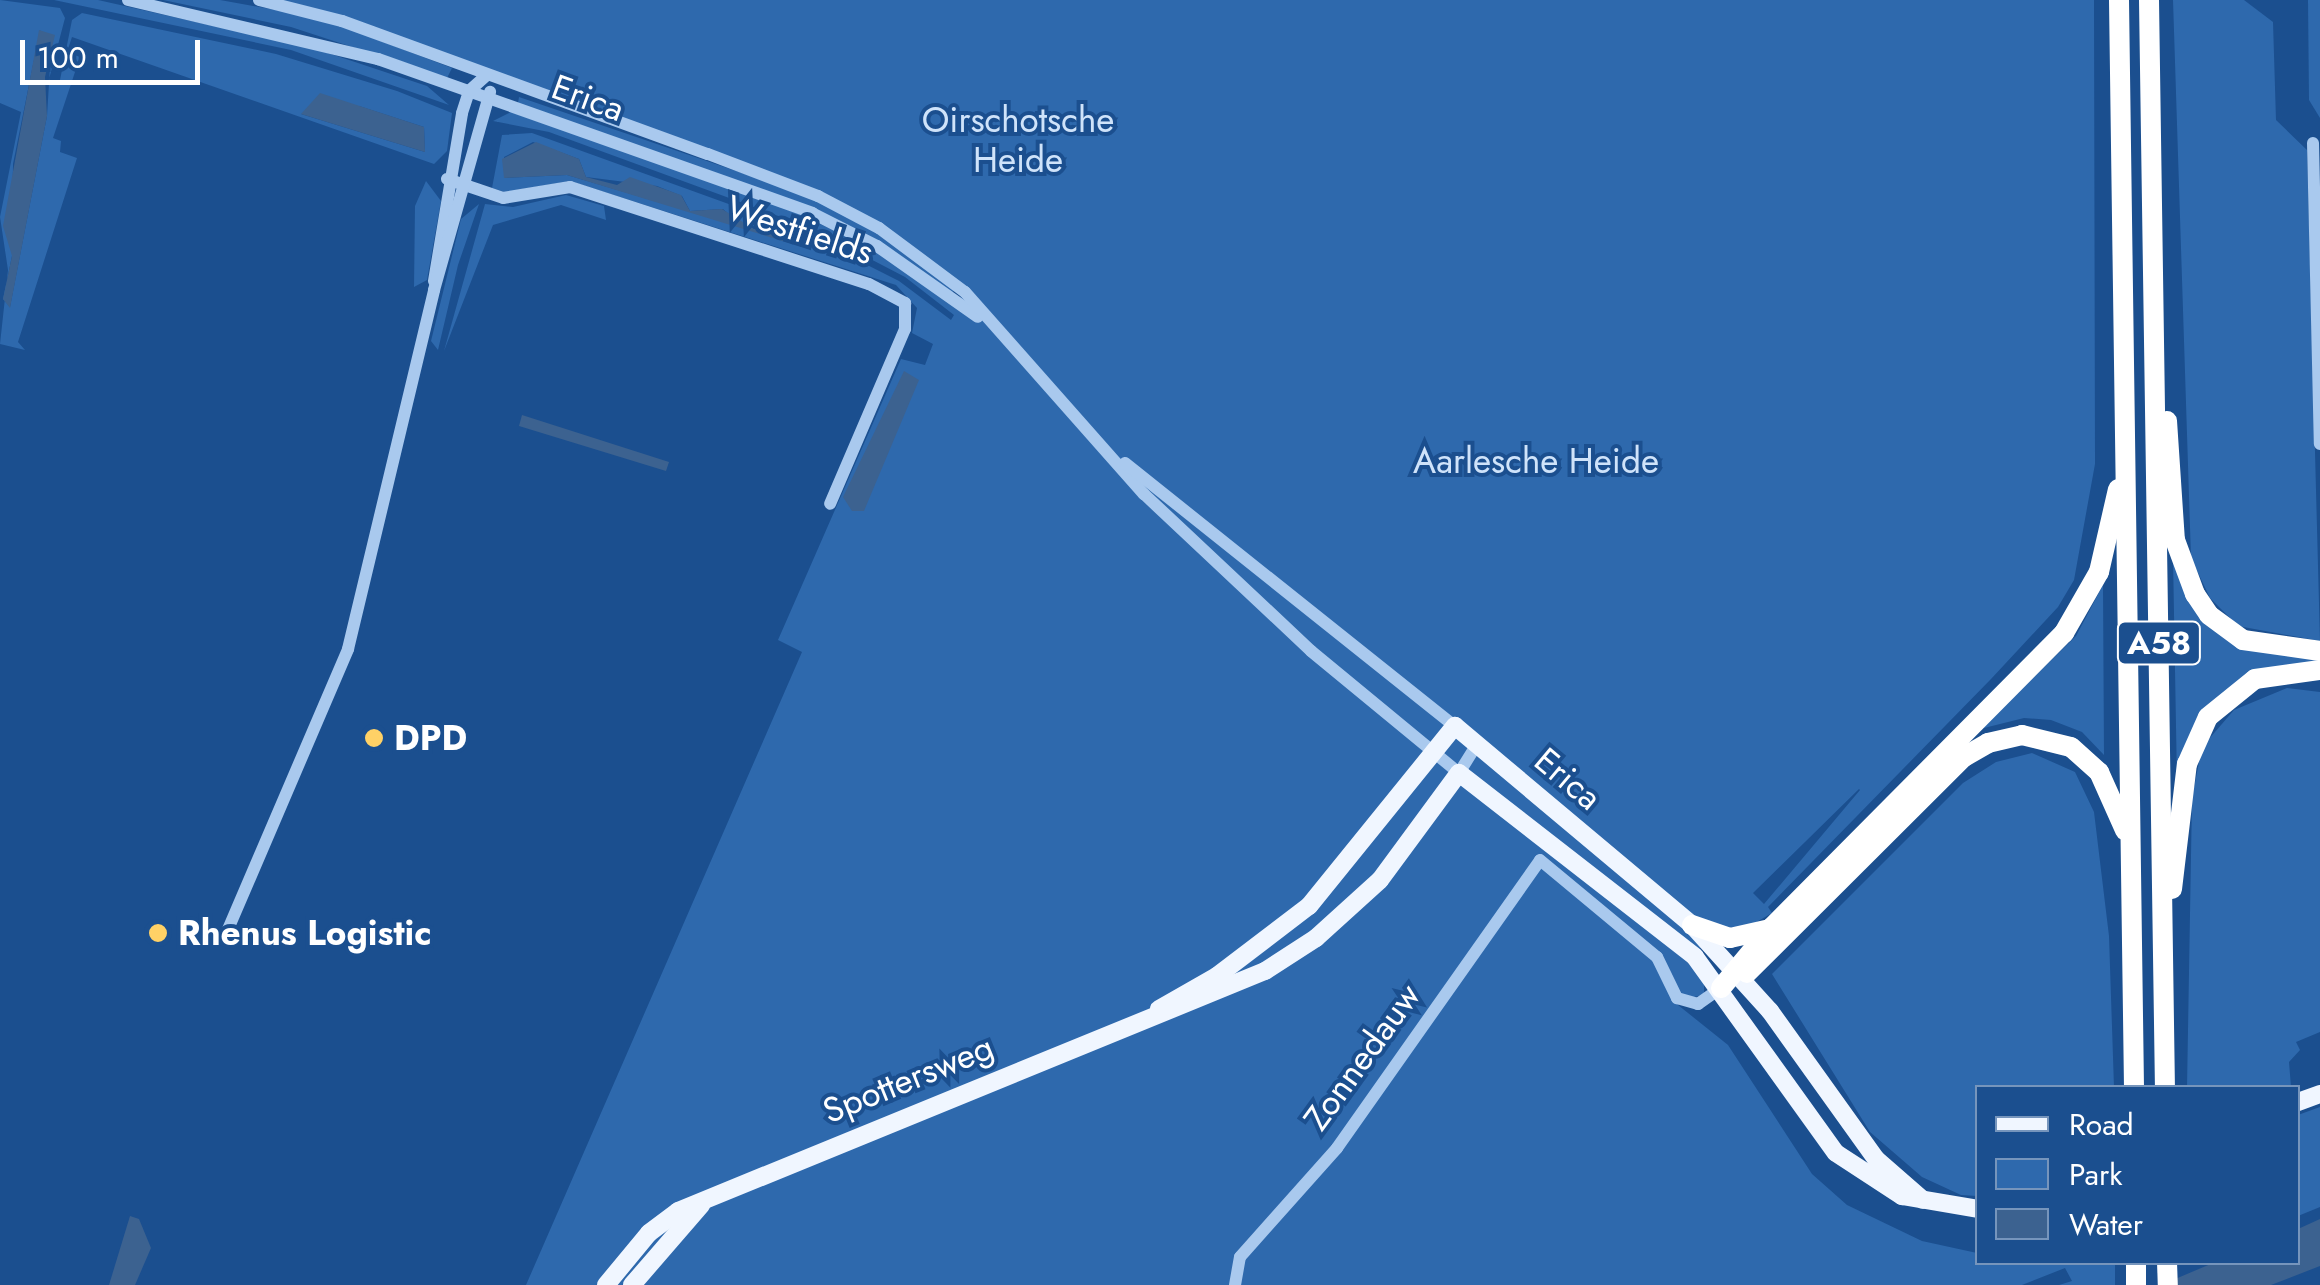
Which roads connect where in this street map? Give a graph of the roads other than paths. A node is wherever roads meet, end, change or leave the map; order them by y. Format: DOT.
graph roads {
  1 [pos="128,0"];
  2 [pos="259,0"];
  3 [pos="2119,0"];
  4 [pos="2150,0"];
  5 [pos="487,75"];
  6 [pos="469,90"];
  7 [pos="491,98"];
  8 [pos="2313,143"];
  9 [pos="446,179"];
  10 [pos="464,188"];
  11 [pos="434,290"];
  12 [pos="996,331"];
  13 [pos="2155,341"];
  14 [pos="2320,444"];
  15 [pos="2125,458"];
  16 [pos="1119,460"];
  17 [pos="830,504"];
  18 [pos="2320,652"];
  19 [pos="2320,670"];
  20 [pos="1454,726"];
  21 [pos="1477,744"];
  22 [pos="1436,753"];
  23 [pos="1458,772"];
  24 [pos="2130,841"];
  25 [pos="1692,924"];
  26 [pos="1772,928"];
  27 [pos="226,934"];
  28 [pos="2163,946"];
  29 [pos="1738,973"];
  30 [pos="1721,988"];
  31 [pos="1137,1023"];
  32 [pos="2134,1085"];
  33 [pos="2165,1085"];
  34 [pos="704,1200"];
  35 [pos="1923,1200"];
  36 [pos="1975,1209"];
  37 [pos="606,1285"];
  38 [pos="632,1285"];
  39 [pos="1236,1285"];
  1 -- 6 [label="street, Erica"];
  2 -- 5 [label="street, Erica"];
  3 -- 15 [label="highway, A58"];
  4 -- 13 [label="highway, A58"];
  5 -- 6 [label="street"];
  5 -- 7 [label="street"];
  5 -- 12 [label="street, Erica"];
  6 -- 7 [label="street, Erica"];
  6 -- 9 [label="street"];
  7 -- 10 [label="street"];
  7 -- 12 [label="street, Erica"];
  8 -- 14 [label="street"];
  9 -- 10 [label="street, Westfields"];
  9 -- 11 [label="street"];
  10 -- 11 [label="street"];
  10 -- 17 [label="street, Westfields"];
  11 -- 27 [label="street"];
  12 -- 16 [label="street, Erica"];
  13 -- 18 [label="highway, A58"];
  13 -- 28 [label="highway, A58"];
  15 -- 24 [label="highway, A58"];
  15 -- 26 [label="highway, A58"];
  16 -- 20 [label="street, Erica"];
  16 -- 22 [label="street, Erica"];
  19 -- 28 [label="highway, A58"];
  20 -- 21 [label="main road, Erica"];
  20 -- 22 [label="main road, Spottersweg"];
  21 -- 23 [label="street, Spottersweg"];
  21 -- 25 [label="main road, Erica"];
  22 -- 23 [label="street, Erica"];
  22 -- 31 [label="main road, Spottersweg"];
  23 -- 30 [label="main road, Erica"];
  23 -- 31 [label="main road, Spottersweg"];
  24 -- 29 [label="highway, A58"];
  24 -- 32 [label="highway, A58"];
  25 -- 26 [label="highway"];
  25 -- 29 [label="main road, Erica"];
  26 -- 29 [label="highway, A58"];
  28 -- 33 [label="highway, A58"];
  29 -- 30 [label="highway"];
  29 -- 35 [label="main road, Erica"];
  30 -- 35 [label="main road, Erica"];
  30 -- 39 [label="street, Zonnedauw"];
  31 -- 34 [label="main road, Spottersweg"];
  34 -- 37 [label="main road, Spottersweg"];
  34 -- 38 [label="main road, Spottersweg"];
  35 -- 36 [label="main road, Erica"];
}
